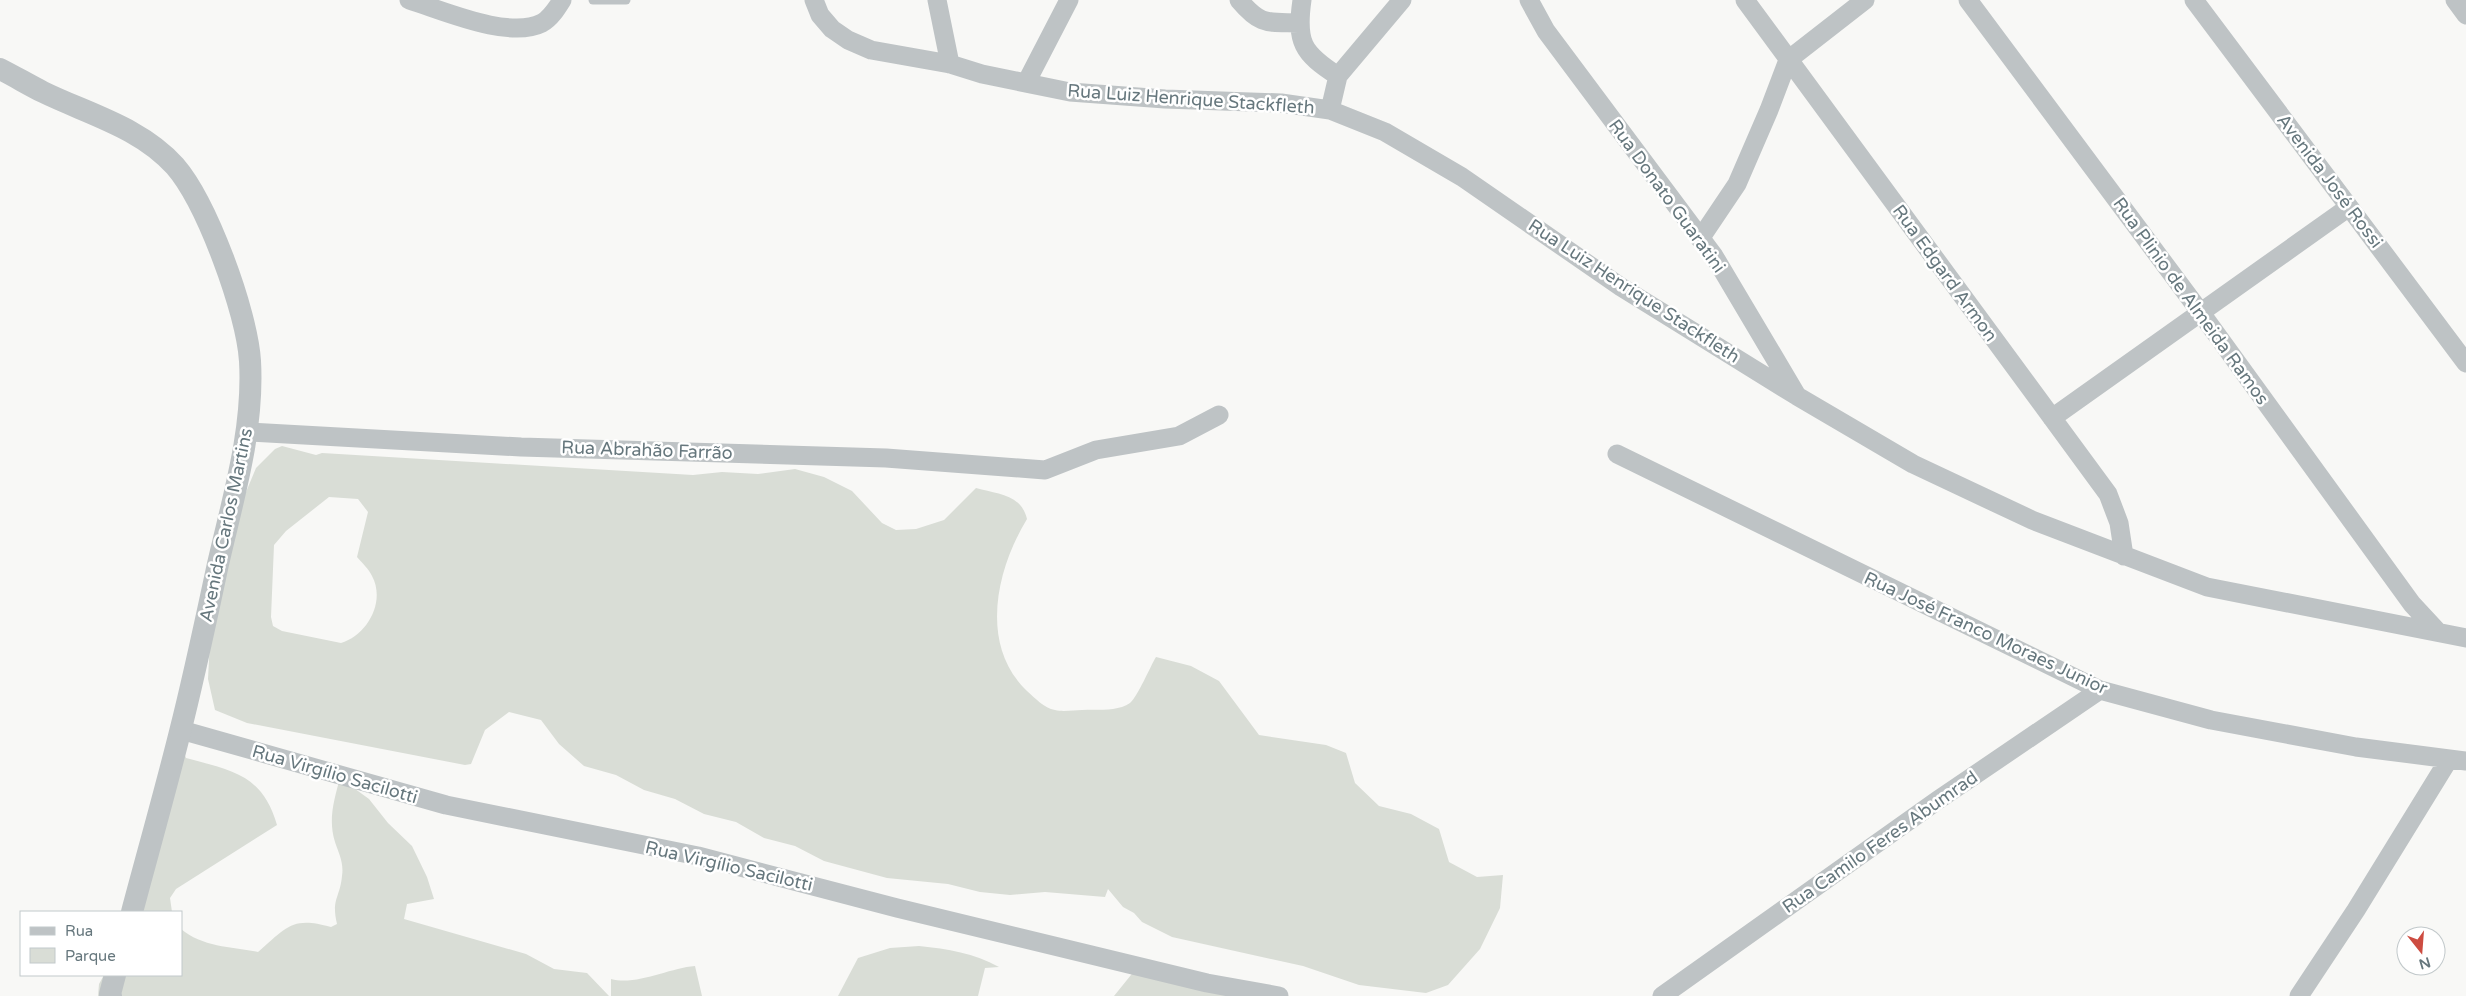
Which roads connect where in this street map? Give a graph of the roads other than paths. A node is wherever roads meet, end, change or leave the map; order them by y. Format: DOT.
graph roads {
  1 [pos="409,0"];
  2 [pos="562,0"];
  3 [pos="593,0"];
  4 [pos="626,0"];
  5 [pos="937,0"];
  6 [pos="1069,0"];
  7 [pos="1239,0"];
  8 [pos="1302,0"];
  9 [pos="1402,0"];
  10 [pos="1529,0"];
  11 [pos="1745,0"];
  12 [pos="1865,0"];
  13 [pos="1968,0"];
  14 [pos="2194,0"];
  15 [pos="2455,0"];
  16 [pos="817,8"];
  17 [pos="2466,15"];
  18 [pos="1299,23"];
  19 [pos="1788,60"];
  20 [pos="950,64"];
  21 [pos="0,69"];
  22 [pos="1338,76"];
  23 [pos="1026,83"];
  24 [pos="1330,110"];
  25 [pos="2349,207"];
  26 [pos="1700,239"];
  27 [pos="2201,313"];
  28 [pos="2466,362"];
  29 [pos="1797,396"];
  30 [pos="1219,414"];
  31 [pos="2052,418"];
  32 [pos="248,432"];
  33 [pos="1617,454"];
  34 [pos="2124,556"];
  35 [pos="2438,632"];
  36 [pos="2466,638"];
  37 [pos="2100,690"];
  38 [pos="181,730"];
  39 [pos="2457,760"];
  40 [pos="132,911"];
  41 [pos="1278,996"];
  42 [pos="1662,996"];
  43 [pos="2299,996"];
  1 -- 2 [label="street"];
  3 -- 4 [label="lane"];
  5 -- 20 [label="street"];
  6 -- 23 [label="street"];
  7 -- 18 [label="street"];
  8 -- 18 [label="street"];
  9 -- 22 [label="street"];
  10 -- 26 [label="street, Rua Donato Guaratini"];
  11 -- 19 [label="street, Rua Edgard Armon"];
  12 -- 19 [label="street"];
  13 -- 27 [label="street, Rua Plinio de Almeida Ramos"];
  14 -- 25 [label="street, Avenida José Rossi"];
  15 -- 17 [label="street"];
  16 -- 20 [label="street, Rua Luiz Henrique Stackfleth"];
  18 -- 22 [label="street"];
  19 -- 26 [label="street"];
  19 -- 31 [label="street, Rua Edgard Armon"];
  20 -- 23 [label="street, Rua Luiz Henrique Stackfleth"];
  21 -- 32 [label="street, Avenida Carlos Martins"];
  22 -- 24 [label="street"];
  23 -- 24 [label="street, Rua Luiz Henrique Stackfleth"];
  24 -- 29 [label="street, Rua Luiz Henrique Stackfleth"];
  25 -- 27 [label="street"];
  25 -- 28 [label="street, Avenida José Rossi"];
  26 -- 29 [label="street, Rua Donato Guaratini"];
  27 -- 31 [label="street"];
  27 -- 35 [label="street, Rua Plinio de Almeida Ramos"];
  29 -- 34 [label="street, Rua Luiz Henrique Stackfleth"];
  30 -- 32 [label="street, Rua Abrahão Farrão"];
  31 -- 34 [label="street, Rua Edgard Armon"];
  32 -- 38 [label="street, Avenida Carlos Martins"];
  33 -- 37 [label="street, Rua José Franco Moraes Junior"];
  34 -- 35 [label="street, Rua Luiz Henrique Stackfleth"];
  35 -- 36 [label="street, Rua Luiz Henrique Stackfleth"];
  37 -- 39 [label="street, Rua José Franco Moraes Junior"];
  37 -- 42 [label="street, Rua Camilo Feres Abumrad"];
  38 -- 40 [label="street, Avenida Carlos Martins"];
  38 -- 41 [label="street, Rua Virgílio Sacilotti"];
  39 -- 43 [label="street"];
}
